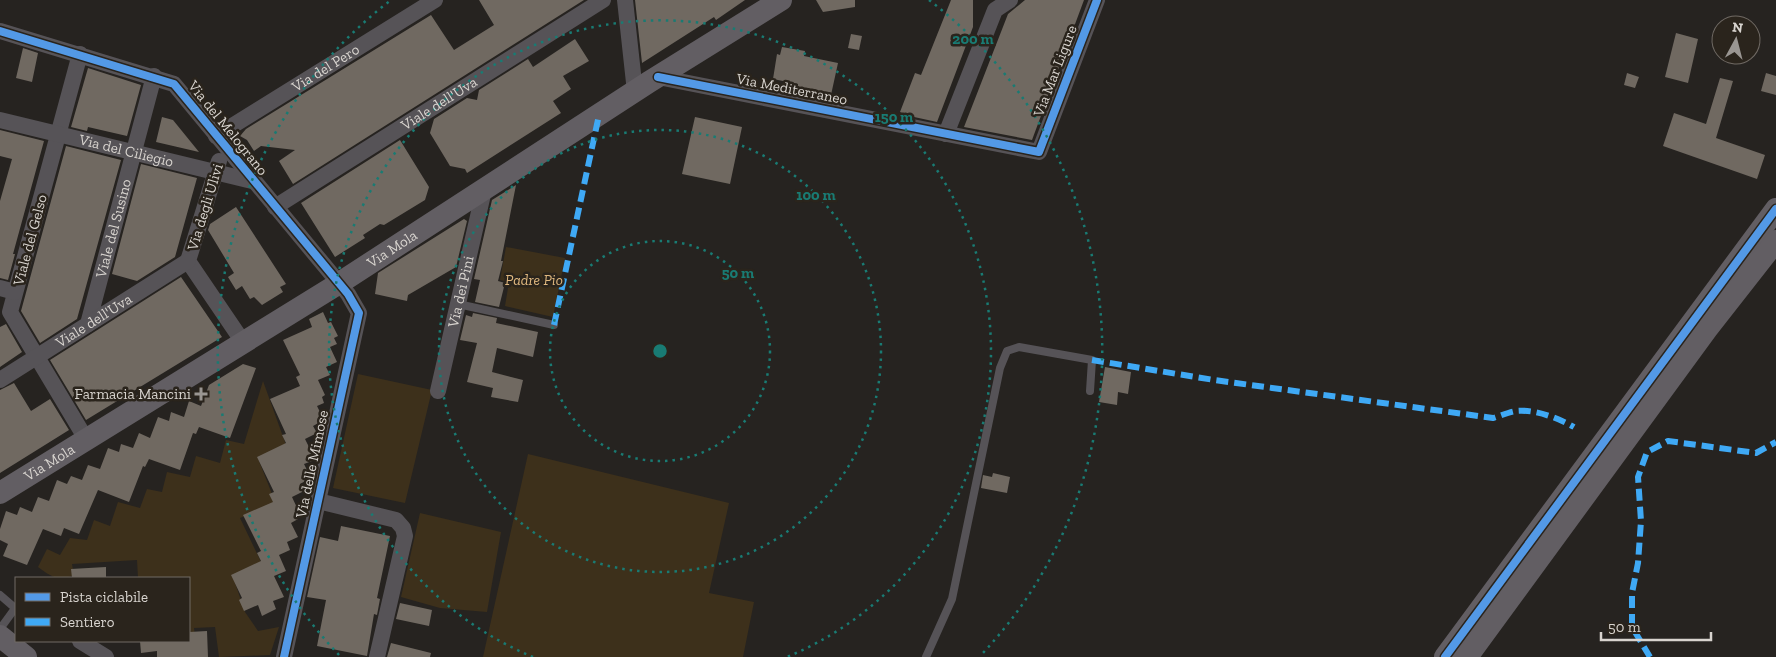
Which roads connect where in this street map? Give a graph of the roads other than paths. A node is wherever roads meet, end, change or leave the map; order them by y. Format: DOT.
graph roads {
  1 [pos="435,0"];
  2 [pos="603,0"];
  3 [pos="625,0"];
  4 [pos="781,0"];
  5 [pos="1010,0"];
  6 [pos="1097,0"];
  7 [pos="0,31"];
  8 [pos="80,54"];
  9 [pos="154,76"];
  10 [pos="658,77"];
  11 [pos="634,92"];
  12 [pos="0,120"];
  13 [pos="59,134"];
  14 [pos="946,134"];
  15 [pos="220,141"];
  16 [pos="134,152"];
  17 [pos="1039,152"];
  18 [pos="216,171"];
  19 [pos="252,180"];
  20 [pos="484,190"];
  21 [pos="275,206"];
  22 [pos="1776,209"];
  23 [pos="1776,241"];
  24 [pos="188,261"];
  25 [pos="338,284"];
  26 [pos="8,290"];
  27 [pos="458,304"];
  28 [pos="88,324"];
  29 [pos="554,325"];
  30 [pos="243,342"];
  31 [pos="36,357"];
  32 [pos="0,380"];
  33 [pos="438,391"];
  34 [pos="1090,391"];
  35 [pos="86,440"];
  36 [pos="0,493"];
  37 [pos="318,501"];
  38 [pos="0,595"];
  39 [pos="15,606"];
  40 [pos="15,608"];
  41 [pos="0,629"];
  42 [pos="0,636"];
  43 [pos="82,642"];
  44 [pos="26,657"];
  45 [pos="106,657"];
  46 [pos="284,657"];
  47 [pos="378,657"];
  48 [pos="926,657"];
  49 [pos="1445,657"];
  50 [pos="1467,657"];
  1 -- 15 [label="street, Via del Pero"];
  2 -- 21 [label="street, Viale dell'Uva"];
  3 -- 11 [label="street"];
  4 -- 10 [label="street, Via Mola"];
  5 -- 14 [label="street"];
  6 -- 17 [label="street, Via Mar Ligure"];
  7 -- 8 [label="street, Via del Melograno"];
  8 -- 9 [label="street, Via del Melograno"];
  8 -- 13 [label="street, Viale del Gelso"];
  9 -- 15 [label="street, Via del Melograno"];
  9 -- 16 [label="street, Viale del Susino"];
  10 -- 11 [label="street, Via Mola"];
  10 -- 14 [label="street, Via Mediterraneo"];
  11 -- 20 [label="street, Via Mola"];
  12 -- 13 [label="street, Via del Ciliegio"];
  13 -- 16 [label="street, Via del Ciliegio"];
  13 -- 26 [label="street, Viale del Gelso"];
  14 -- 17 [label="street, Via Mediterraneo"];
  15 -- 18 [label="street, Via degli Ulivi"];
  15 -- 19 [label="street, Via del Melograno"];
  16 -- 18 [label="street, Via del Ciliegio"];
  16 -- 28 [label="street, Viale del Susino"];
  18 -- 19 [label="street, Via del Ciliegio"];
  18 -- 24 [label="street, Via degli Ulivi"];
  19 -- 21 [label="street, Via del Melograno"];
  20 -- 25 [label="street, Via Mola"];
  20 -- 27 [label="street, Via dei Pini"];
  21 -- 25 [label="street, Via del Melograno"];
  22 -- 49 [label="street"];
  23 -- 50 [label="street"];
  24 -- 28 [label="street, Viale dell'Uva"];
  24 -- 30 [label="street, Via degli Ulivi"];
  25 -- 30 [label="street, Via Mola"];
  25 -- 37 [label="street, Via delle Mimose"];
  26 -- 31 [label="street, Viale del Gelso"];
  27 -- 29 [label="lane"];
  27 -- 33 [label="street, Via dei Pini"];
  28 -- 31 [label="street, Viale dell'Uva"];
  30 -- 35 [label="street, Via Mola"];
  31 -- 32 [label="street, Viale dell'Uva"];
  31 -- 35 [label="street, Viale del Gelso"];
  34 -- 48 [label="lane"];
  35 -- 36 [label="street, Via Mola"];
  37 -- 46 [label="street, Via delle Mimose"];
  37 -- 47 [label="street"];
  38 -- 39 [label="lane"];
  40 -- 41 [label="lane"];
  42 -- 44 [label="street"];
  43 -- 45 [label="street"];
}
